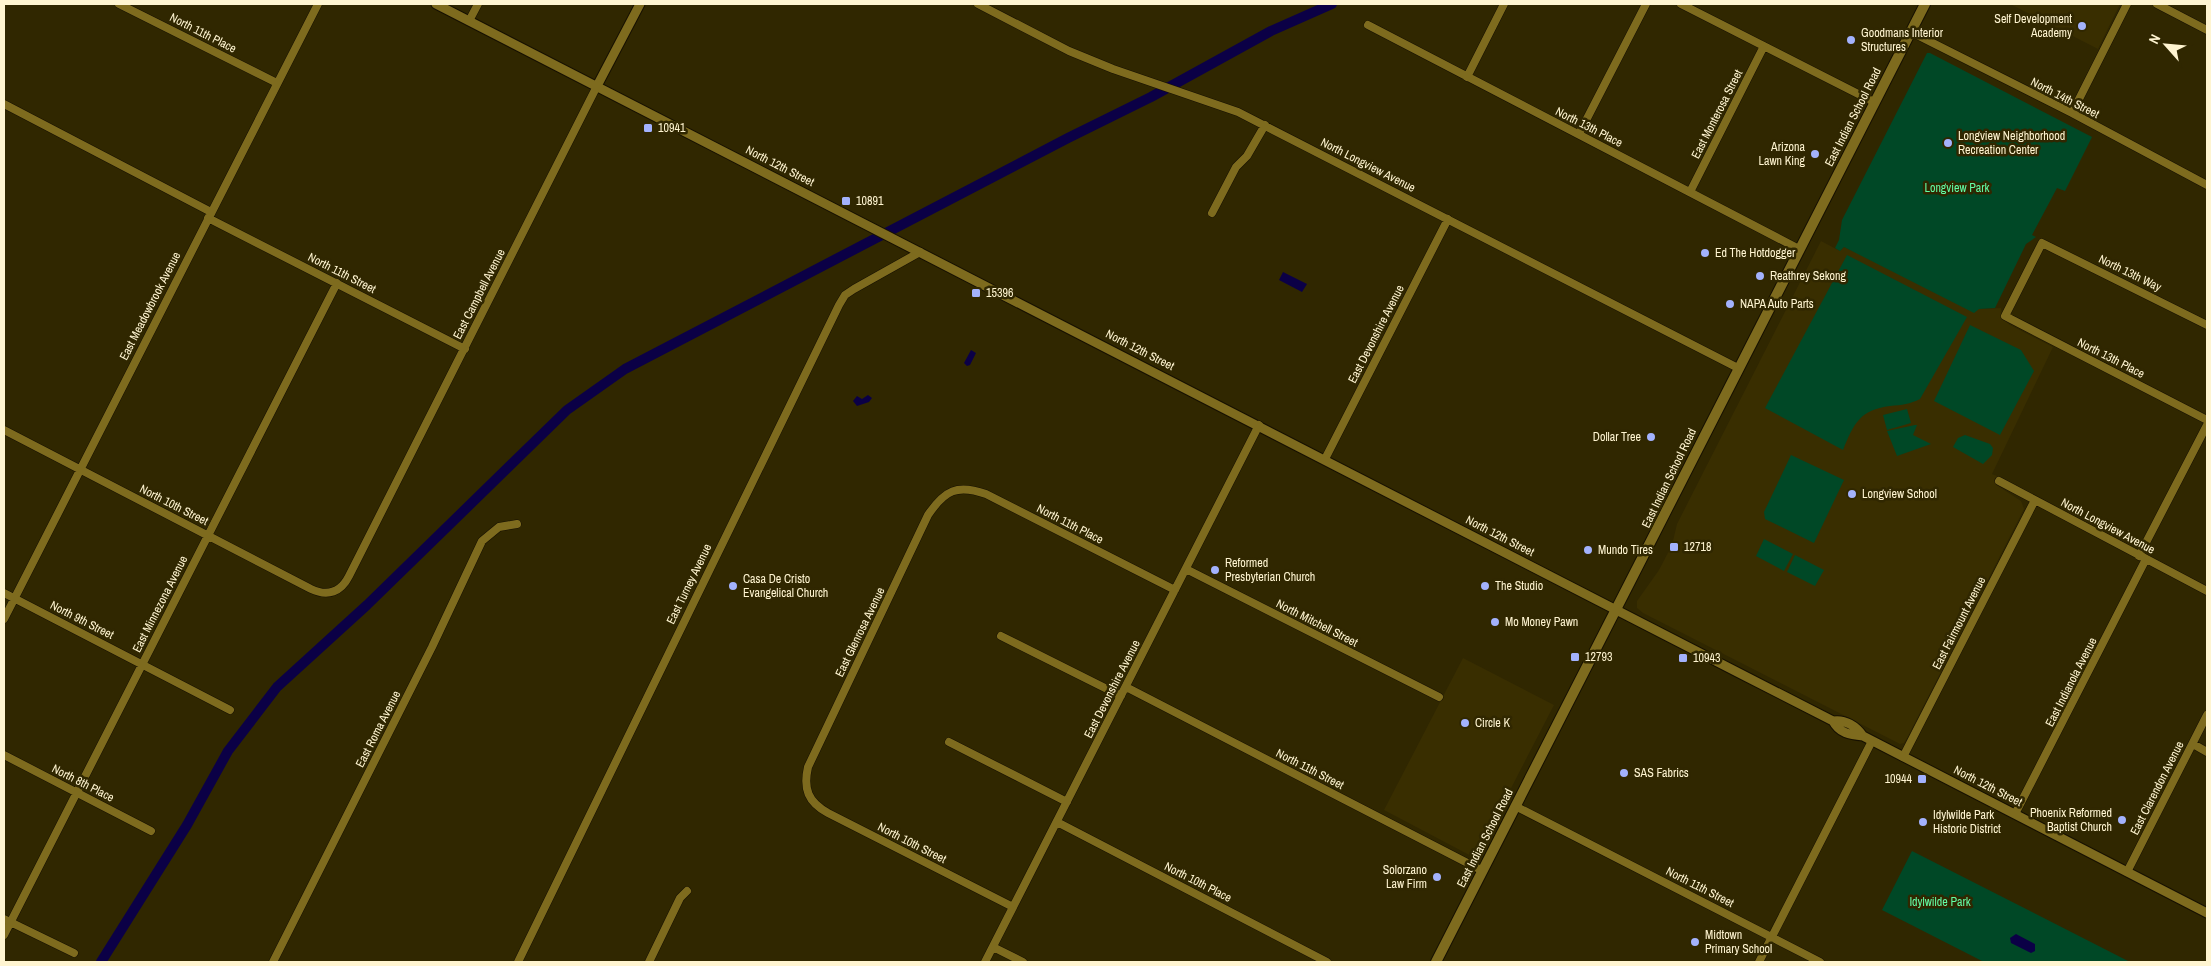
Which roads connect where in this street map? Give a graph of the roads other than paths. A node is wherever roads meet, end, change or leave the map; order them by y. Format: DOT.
graph roads {
  1 [pos="119,4"];
  2 [pos="318,4"];
  3 [pos="436,4"];
  4 [pos="478,4"];
  5 [pos="640,4"];
  6 [pos="978,4"];
  7 [pos="1504,4"];
  8 [pos="1646,4"];
  9 [pos="1681,4"];
  10 [pos="1925,4"];
  11 [pos="2127,4"];
  12 [pos="2157,4"];
  13 [pos="469,21"];
  14 [pos="1368,25"];
  15 [pos="2207,30"];
  16 [pos="1911,32"];
  17 [pos="1764,46"];
  18 [pos="1467,77"];
  19 [pos="277,83"];
  20 [pos="598,86"];
  21 [pos="1874,102"];
  22 [pos="4,104"];
  23 [pos="2072,113"];
  24 [pos="1265,125"];
  25 [pos="1579,134"];
  26 [pos="2207,185"];
  27 [pos="1690,192"];
  28 [pos="1212,213"];
  29 [pos="209,215"];
  30 [pos="1448,219"];
  31 [pos="2042,243"];
  32 [pos="1800,249"];
  33 [pos="920,252"];
  34 [pos="337,283"];
  35 [pos="2207,325"];
  36 [pos="465,350"];
  37 [pos="1738,368"];
  38 [pos="2207,420"];
  39 [pos="1259,425"];
  40 [pos="2207,425"];
  41 [pos="4,430"];
  42 [pos="1325,459"];
  43 [pos="80,470"];
  44 [pos="1999,481"];
  45 [pos="952,490"];
  46 [pos="2035,500"];
  47 [pos="517,524"];
  48 [pos="208,535"];
  49 [pos="2142,557"];
  50 [pos="1186,569"];
  51 [pos="1175,590"];
  52 [pos="2207,591"];
  53 [pos="335,592"];
  54 [pos="4,593"];
  55 [pos="14,598"];
  56 [pos="1617,611"];
  57 [pos="4,619"];
  58 [pos="1001,636"];
  59 [pos="142,664"];
  60 [pos="1126,688"];
  61 [pos="1121,696"];
  62 [pos="1439,697"];
  63 [pos="230,710"];
  64 [pos="2207,715"];
  65 [pos="1872,741"];
  66 [pos="950,742"];
  67 [pos="2193,744"];
  68 [pos="2207,752"];
  69 [pos="4,755"];
  70 [pos="1903,757"];
  71 [pos="76,793"];
  72 [pos="807,793"];
  73 [pos="1067,802"];
  74 [pos="1515,806"];
  75 [pos="2015,814"];
  76 [pos="1057,822"];
  77 [pos="151,831"];
  78 [pos="1483,870"];
  79 [pos="2127,872"];
  80 [pos="687,891"];
  81 [pos="1013,907"];
  82 [pos="2207,913"];
  83 [pos="7,920"];
  84 [pos="4,935"];
  85 [pos="1772,936"];
  86 [pos="993,947"];
  87 [pos="74,953"];
  88 [pos="273,962"];
  89 [pos="518,962"];
  90 [pos="649,962"];
  91 [pos="985,962"];
  92 [pos="1023,962"];
  93 [pos="1327,962"];
  94 [pos="1436,962"];
  95 [pos="1759,962"];
  96 [pos="1820,962"];
  1 -- 19 [label="street, North 11th Place"];
  2 -- 19 [label="street, East Meadowbrook Avenue"];
  3 -- 13 [label="street, North 12th Street"];
  4 -- 13 [label="street"];
  5 -- 20 [label="street, East Campbell Avenue"];
  6 -- 24 [label="street, North Longview Avenue"];
  7 -- 18 [label="street"];
  8 -- 25 [label="street"];
  9 -- 17 [label="street"];
  10 -- 16 [label="main road, East Indian School Road"];
  11 -- 23 [label="street"];
  12 -- 15 [label="street"];
  13 -- 20 [label="street, North 12th Street"];
  14 -- 18 [label="street, North 13th Place"];
  16 -- 21 [label="main road, East Indian School Road"];
  16 -- 23 [label="street, North 14th Street"];
  17 -- 21 [label="street"];
  17 -- 27 [label="street, East Monterosa Street"];
  18 -- 25 [label="street, North 13th Place"];
  19 -- 29 [label="street, East Meadowbrook Avenue"];
  20 -- 33 [label="street, North 12th Street"];
  20 -- 36 [label="street, East Campbell Avenue"];
  21 -- 32 [label="main road, East Indian School Road"];
  22 -- 29 [label="street, North 11th Street"];
  23 -- 26 [label="street, North 14th Street"];
  24 -- 28 [label="street"];
  24 -- 30 [label="street, North Longview Avenue"];
  25 -- 27 [label="street, North 13th Place"];
  27 -- 32 [label="street, North 13th Place"];
  29 -- 34 [label="street, North 11th Street"];
  29 -- 43 [label="street, East Meadowbrook Avenue"];
  30 -- 37 [label="street, North Longview Avenue"];
  30 -- 42 [label="street, East Devonshire Avenue"];
  31 -- 35 [label="street, North 13th Way"];
  31 -- 38 [label="street, North 13th Place"];
  32 -- 37 [label="main road, East Indian School Road"];
  33 -- 39 [label="street, North 12th Street"];
  33 -- 89 [label="street, East Turney Avenue"];
  34 -- 36 [label="street, North 11th Street"];
  34 -- 48 [label="street, East Minnezona Avenue"];
  36 -- 53 [label="street, East Campbell Avenue"];
  37 -- 56 [label="main road, East Indian School Road"];
  39 -- 42 [label="street, North 12th Street"];
  39 -- 50 [label="street, East Devonshire Avenue"];
  40 -- 49 [label="street, East Indianola Avenue"];
  41 -- 43 [label="street, North 10th Street"];
  42 -- 56 [label="street, North 12th Street"];
  43 -- 48 [label="street, North 10th Street"];
  43 -- 55 [label="street, East Meadowbrook Avenue"];
  44 -- 46 [label="street, North Longview Avenue"];
  45 -- 51 [label="street, North 11th Place"];
  45 -- 72 [label="street, East Glenrosa Avenue"];
  46 -- 49 [label="street, North Longview Avenue"];
  46 -- 70 [label="street, East Fairmount Avenue"];
  47 -- 88 [label="street, East Roma Avenue"];
  48 -- 53 [label="street, North 10th Street"];
  48 -- 59 [label="street, East Minnezona Avenue"];
  49 -- 52 [label="street, North Longview Avenue"];
  49 -- 75 [label="street, East Indianola Avenue"];
  50 -- 51 [label="street, East Devonshire Avenue"];
  50 -- 62 [label="street, North Mitchell Street"];
  51 -- 60 [label="street, East Devonshire Avenue"];
  54 -- 55 [label="street, North 9th Street"];
  55 -- 57 [label="street, East Meadowbrook Avenue"];
  55 -- 59 [label="street, North 9th Street"];
  56 -- 65 [label="street, North 12th Street"];
  56 -- 74 [label="main road, East Indian School Road"];
  58 -- 61 [label="street"];
  59 -- 63 [label="street, North 9th Street"];
  59 -- 71 [label="street, East Minnezona Avenue"];
  60 -- 61 [label="street, East Devonshire Avenue"];
  60 -- 78 [label="street, North 11th Street"];
  61 -- 73 [label="street, East Devonshire Avenue"];
  64 -- 67 [label="street, East Clarendon Avenue"];
  65 -- 70 [label="street, North 12th Street"];
  65 -- 85 [label="street"];
  66 -- 73 [label="street"];
  67 -- 68 [label="street"];
  67 -- 79 [label="street, East Clarendon Avenue"];
  69 -- 71 [label="street, North 8th Place"];
  70 -- 75 [label="street, North 12th Street"];
  71 -- 77 [label="street, North 8th Place"];
  71 -- 83 [label="street, East Minnezona Avenue"];
  72 -- 81 [label="street, North 10th Street"];
  73 -- 76 [label="street, East Devonshire Avenue"];
  74 -- 78 [label="main road, East Indian School Road"];
  74 -- 85 [label="street, North 11th Street"];
  75 -- 79 [label="street, North 12th Street"];
  76 -- 81 [label="street, East Devonshire Avenue"];
  76 -- 93 [label="street, North 10th Place"];
  78 -- 94 [label="main road, East Indian School Road"];
  79 -- 82 [label="street, North 12th Street"];
  80 -- 90 [label="street"];
  81 -- 86 [label="street, East Devonshire Avenue"];
  83 -- 84 [label="street, East Minnezona Avenue"];
  83 -- 87 [label="street"];
  85 -- 95 [label="street"];
  85 -- 96 [label="street, North 11th Street"];
  86 -- 91 [label="street, East Devonshire Avenue"];
  86 -- 92 [label="street"];
}
